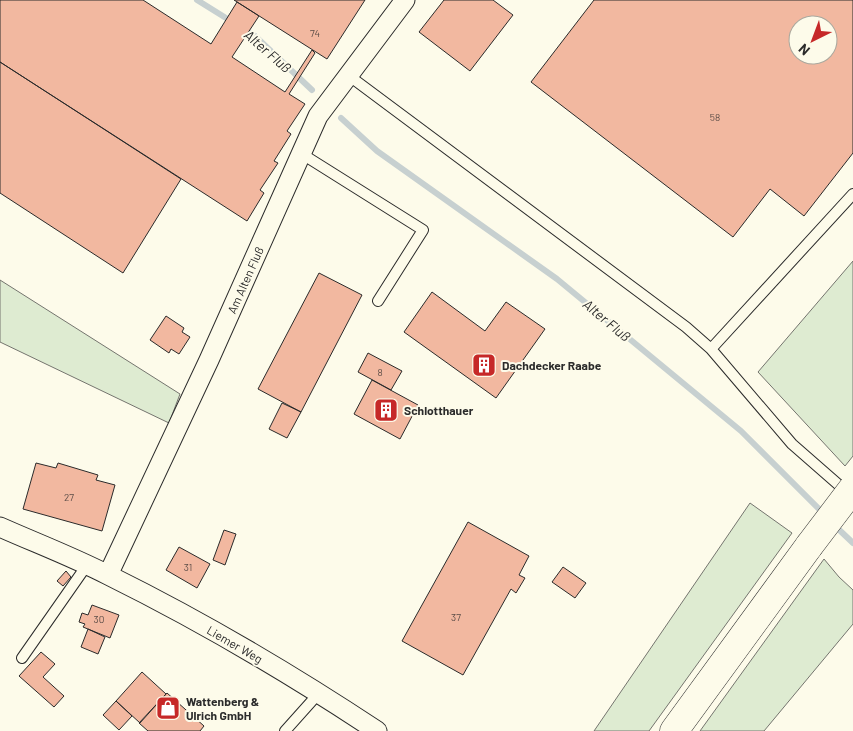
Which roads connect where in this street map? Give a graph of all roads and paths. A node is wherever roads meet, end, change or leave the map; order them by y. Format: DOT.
graph roads {
  1 [pos="405,0"];
  2 [pos="348,74"];
  3 [pos="302,154"];
  4 [pos="853,194"];
  5 [pos="378,301"];
  6 [pos="711,349"];
  7 [pos="853,488"];
  8 [pos="853,498"];
  9 [pos="0,527"];
  10 [pos="87,565"];
  11 [pos="108,575"];
  12 [pos="22,658"];
  13 [pos="319,693"];
  14 [pos="285,731"];
  15 [pos="377,731"];
  16 [pos="674,731"];
  1 -- 2 [label="street, Am Alten Fluß"];
  2 -- 3 [label="street, Am Alten Fluß"];
  2 -- 6 [label="lane"];
  3 -- 5 [label="lane"];
  3 -- 11 [label="street, Am Alten Fluß"];
  4 -- 6 [label="lane"];
  6 -- 8 [label="lane"];
  7 -- 16 [label="main road, bridge"];
  9 -- 10 [label="street, Liemer Weg"];
  10 -- 11 [label="street, Liemer Weg"];
  10 -- 12 [label="lane"];
  11 -- 13 [label="street, Liemer Weg"];
  13 -- 14 [label="lane"];
  13 -- 15 [label="street, Liemer Weg"];
}
